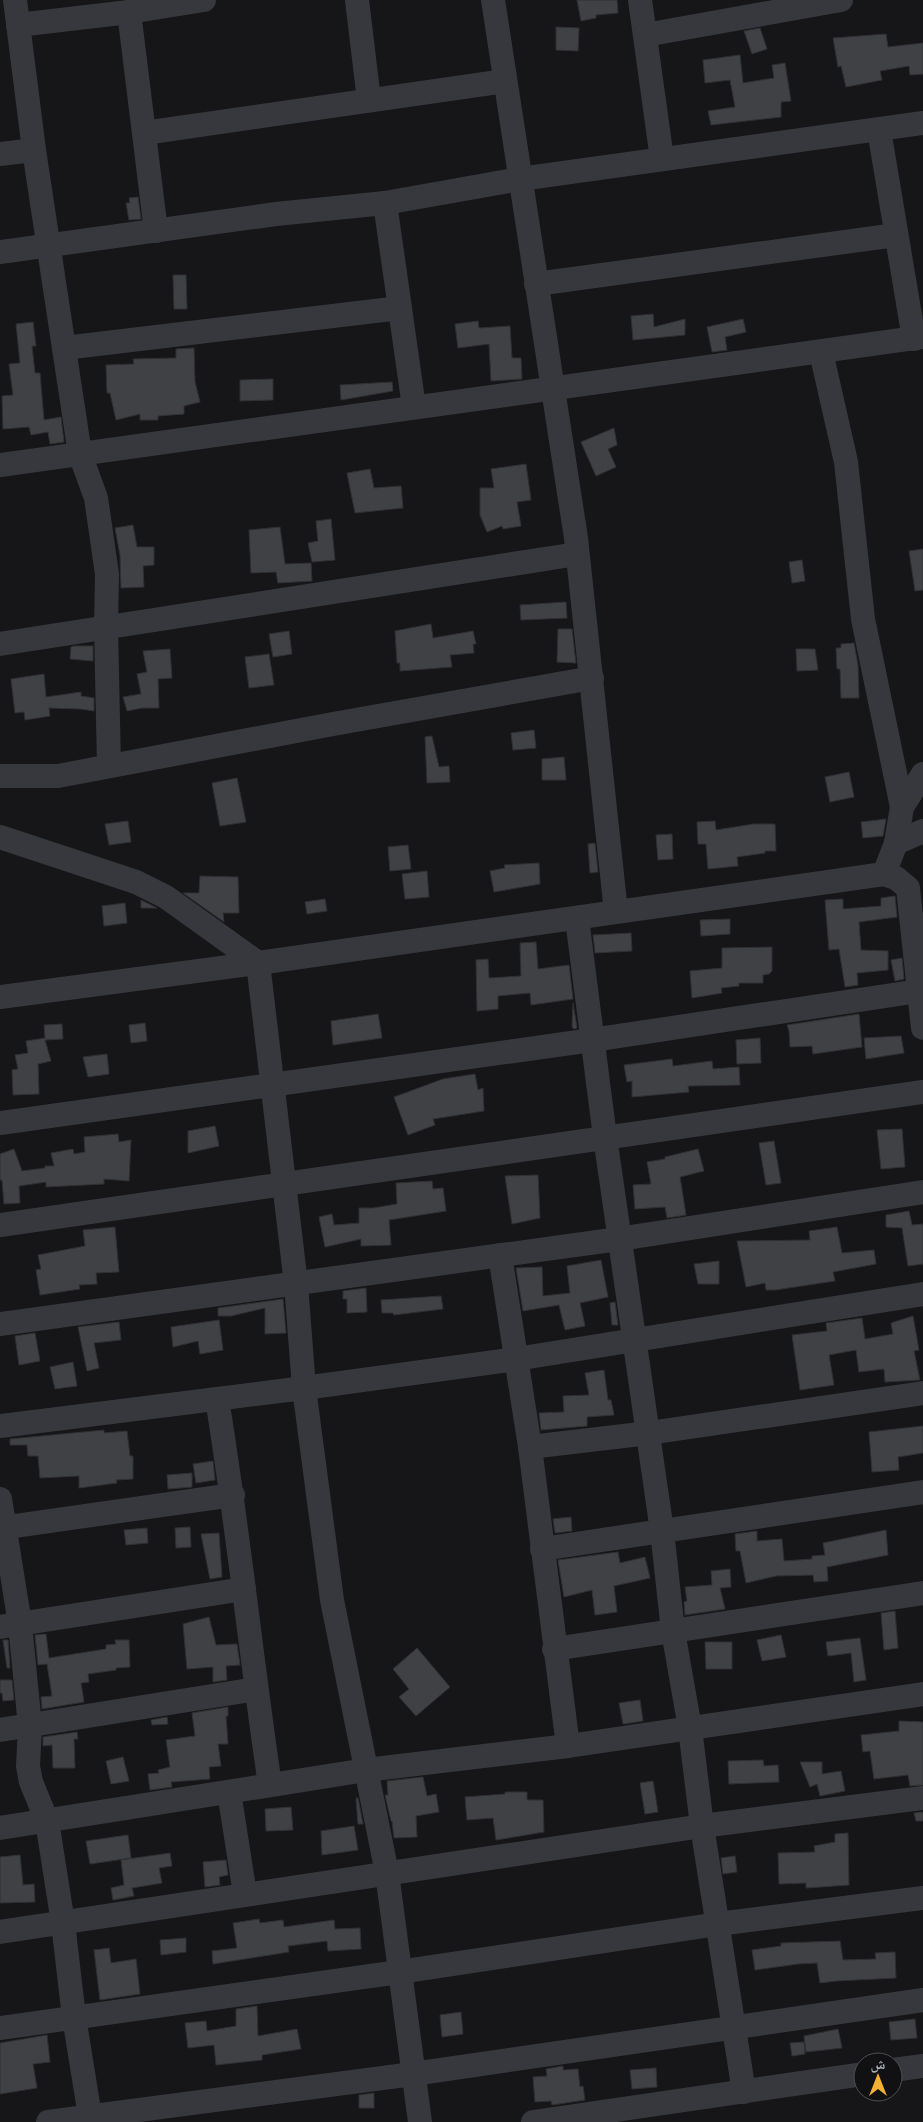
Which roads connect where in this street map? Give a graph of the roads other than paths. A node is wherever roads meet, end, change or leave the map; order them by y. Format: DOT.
graph roads {
  1 [pos="15,0"];
  2 [pos="204,0"];
  3 [pos="357,0"];
  4 [pos="493,0"];
  5 [pos="640,0"];
  6 [pos="841,0"];
  7 [pos="129,12"];
  8 [pos="18,24"];
  9 [pos="645,35"];
  10 [pos="505,81"];
  11 [pos="369,100"];
  12 [pos="923,123"];
  13 [pos="879,130"];
  14 [pos="144,133"];
  15 [pos="34,150"];
  16 [pos="0,154"];
  17 [pos="662,159"];
  18 [pos="520,179"];
  19 [pos="385,202"];
  20 [pos="156,231"];
  21 [pos="896,235"];
  22 [pos="48,244"];
  23 [pos="0,252"];
  24 [pos="536,284"];
  25 [pos="400,308"];
  26 [pos="919,338"];
  27 [pos="64,348"];
  28 [pos="821,352"];
  29 [pos="552,390"];
  30 [pos="414,407"];
  31 [pos="80,454"];
  32 [pos="0,465"];
  33 [pos="577,554"];
  34 [pos="106,627"];
  35 [pos="0,644"];
  36 [pos="592,678"];
  37 [pos="109,766"];
  38 [pos="923,774"];
  39 [pos="0,776"];
  40 [pos="902,807"];
  41 [pos="923,831"];
  42 [pos="0,837"];
  43 [pos="896,843"];
  44 [pos="884,874"];
  45 [pos="616,912"];
  46 [pos="577,919"];
  47 [pos="919,956"];
  48 [pos="258,964"];
  49 [pos="919,991"];
  50 [pos="0,997"];
  51 [pos="923,1028"];
  52 [pos="592,1040"];
  53 [pos="273,1084"];
  54 [pos="923,1092"];
  55 [pos="0,1123"];
  56 [pos="605,1137"];
  57 [pos="284,1183"];
  58 [pos="923,1192"];
  59 [pos="0,1225"];
  60 [pos="619,1239"];
  61 [pos="500,1254"];
  62 [pos="296,1284"];
  63 [pos="923,1294"];
  64 [pos="0,1324"];
  65 [pos="635,1340"];
  66 [pos="516,1359"];
  67 [pos="304,1388"];
  68 [pos="923,1393"];
  69 [pos="217,1399"];
  70 [pos="0,1426"];
  71 [pos="649,1433"];
  72 [pos="530,1447"];
  73 [pos="923,1492"];
  74 [pos="233,1495"];
  75 [pos="0,1499"];
  76 [pos="2,1528"];
  77 [pos="662,1531"];
  78 [pos="542,1550"];
  79 [pos="244,1589"];
  80 [pos="923,1593"];
  81 [pos="10,1626"];
  82 [pos="673,1631"];
  83 [pos="554,1649"];
  84 [pos="256,1689"];
  85 [pos="923,1694"];
  86 [pos="30,1726"];
  87 [pos="690,1728"];
  88 [pos="0,1730"];
  89 [pos="568,1746"];
  90 [pos="366,1770"];
  91 [pos="270,1785"];
  92 [pos="229,1792"];
  93 [pos="923,1798"];
  94 [pos="47,1821"];
  95 [pos="702,1826"];
  96 [pos="0,1828"];
  97 [pos="387,1873"];
  98 [pos="246,1894"];
  99 [pos="923,1898"];
  100 [pos="63,1923"];
  101 [pos="718,1924"];
  102 [pos="0,1932"];
  103 [pos="399,1972"];
  104 [pos="923,2000"];
  105 [pos="74,2017"];
  106 [pos="734,2026"];
  107 [pos="0,2028"];
  108 [pos="923,2066"];
  109 [pos="903,2069"];
  110 [pos="412,2074"];
  111 [pos="853,2076"];
  112 [pos="744,2092"];
  113 [pos="91,2119"];
  114 [pos="48,2122"];
  115 [pos="420,2122"];
  116 [pos="533,2122"];
  1 -- 8 [label="street"];
  2 -- 7 [label="street"];
  3 -- 11 [label="street"];
  4 -- 10 [label="street"];
  5 -- 9 [label="street"];
  6 -- 9 [label="street"];
  7 -- 8 [label="street"];
  7 -- 14 [label="street"];
  8 -- 15 [label="street"];
  9 -- 17 [label="street"];
  10 -- 11 [label="street"];
  10 -- 18 [label="street"];
  11 -- 14 [label="street"];
  12 -- 13 [label="street"];
  13 -- 17 [label="street"];
  13 -- 21 [label="street"];
  14 -- 20 [label="street"];
  15 -- 16 [label="street"];
  15 -- 22 [label="street"];
  17 -- 18 [label="street"];
  18 -- 19 [label="street"];
  18 -- 24 [label="street"];
  19 -- 20 [label="street"];
  19 -- 25 [label="street"];
  20 -- 22 [label="street"];
  21 -- 24 [label="street"];
  21 -- 26 [label="street"];
  22 -- 23 [label="street"];
  22 -- 27 [label="street"];
  24 -- 29 [label="street"];
  25 -- 27 [label="street"];
  25 -- 30 [label="street"];
  26 -- 28 [label="street"];
  27 -- 31 [label="street"];
  28 -- 29 [label="street"];
  28 -- 40 [label="street"];
  29 -- 30 [label="street"];
  29 -- 33 [label="street"];
  30 -- 31 [label="street"];
  31 -- 32 [label="street"];
  31 -- 34 [label="street"];
  33 -- 34 [label="street"];
  33 -- 36 [label="street"];
  34 -- 35 [label="street"];
  34 -- 37 [label="street"];
  36 -- 37 [label="street"];
  36 -- 45 [label="street"];
  37 -- 39 [label="street"];
  38 -- 40 [label="street"];
  40 -- 43 [label="street"];
  41 -- 43 [label="street"];
  42 -- 48 [label="street"];
  43 -- 44 [label="street"];
  44 -- 45 [label="street"];
  44 -- 47 [label="street"];
  45 -- 46 [label="street"];
  46 -- 48 [label="street"];
  46 -- 52 [label="street"];
  47 -- 49 [label="street"];
  48 -- 50 [label="street"];
  48 -- 53 [label="street"];
  49 -- 51 [label="street"];
  49 -- 52 [label="street"];
  52 -- 53 [label="street"];
  52 -- 56 [label="street"];
  53 -- 55 [label="street"];
  53 -- 57 [label="street"];
  54 -- 56 [label="street"];
  56 -- 57 [label="street"];
  56 -- 60 [label="street"];
  57 -- 59 [label="street"];
  57 -- 62 [label="street"];
  58 -- 60 [label="street"];
  60 -- 61 [label="street"];
  60 -- 65 [label="street"];
  61 -- 62 [label="street"];
  61 -- 66 [label="street"];
  62 -- 64 [label="street"];
  62 -- 67 [label="street"];
  63 -- 65 [label="street"];
  65 -- 66 [label="street"];
  65 -- 71 [label="street"];
  66 -- 67 [label="street"];
  66 -- 72 [label="street"];
  67 -- 69 [label="street"];
  67 -- 90 [label="street"];
  68 -- 71 [label="street"];
  69 -- 70 [label="street"];
  69 -- 74 [label="street"];
  71 -- 72 [label="street"];
  71 -- 77 [label="street"];
  72 -- 78 [label="street"];
  73 -- 77 [label="street"];
  74 -- 76 [label="street"];
  74 -- 79 [label="street"];
  75 -- 76 [label="street"];
  76 -- 81 [label="street"];
  77 -- 78 [label="street"];
  77 -- 82 [label="street"];
  78 -- 83 [label="street"];
  79 -- 81 [label="street"];
  79 -- 84 [label="street"];
  80 -- 82 [label="street"];
  81 -- 86 [label="street"];
  82 -- 83 [label="street"];
  82 -- 87 [label="street"];
  83 -- 89 [label="street"];
  84 -- 86 [label="street"];
  84 -- 91 [label="street"];
  85 -- 87 [label="street"];
  86 -- 88 [label="street"];
  86 -- 94 [label="street"];
  87 -- 89 [label="street"];
  87 -- 95 [label="street"];
  89 -- 90 [label="street"];
  90 -- 91 [label="street"];
  90 -- 97 [label="street"];
  91 -- 92 [label="street"];
  92 -- 94 [label="street"];
  92 -- 98 [label="street"];
  93 -- 95 [label="street"];
  94 -- 96 [label="street"];
  94 -- 100 [label="street"];
  95 -- 97 [label="street"];
  95 -- 101 [label="street"];
  97 -- 98 [label="street"];
  97 -- 103 [label="street"];
  98 -- 100 [label="street"];
  99 -- 101 [label="street"];
  100 -- 102 [label="street"];
  100 -- 105 [label="street"];
  101 -- 103 [label="street"];
  101 -- 106 [label="street"];
  103 -- 105 [label="street"];
  103 -- 110 [label="street"];
  104 -- 106 [label="street"];
  105 -- 107 [label="street"];
  105 -- 113 [label="street"];
  106 -- 110 [label="street"];
  106 -- 112 [label="street"];
  108 -- 109 [label="street"];
  110 -- 113 [label="street"];
  110 -- 115 [label="street"];
  111 -- 112 [label="street"];
  112 -- 116 [label="street"];
  113 -- 114 [label="street"];
}
